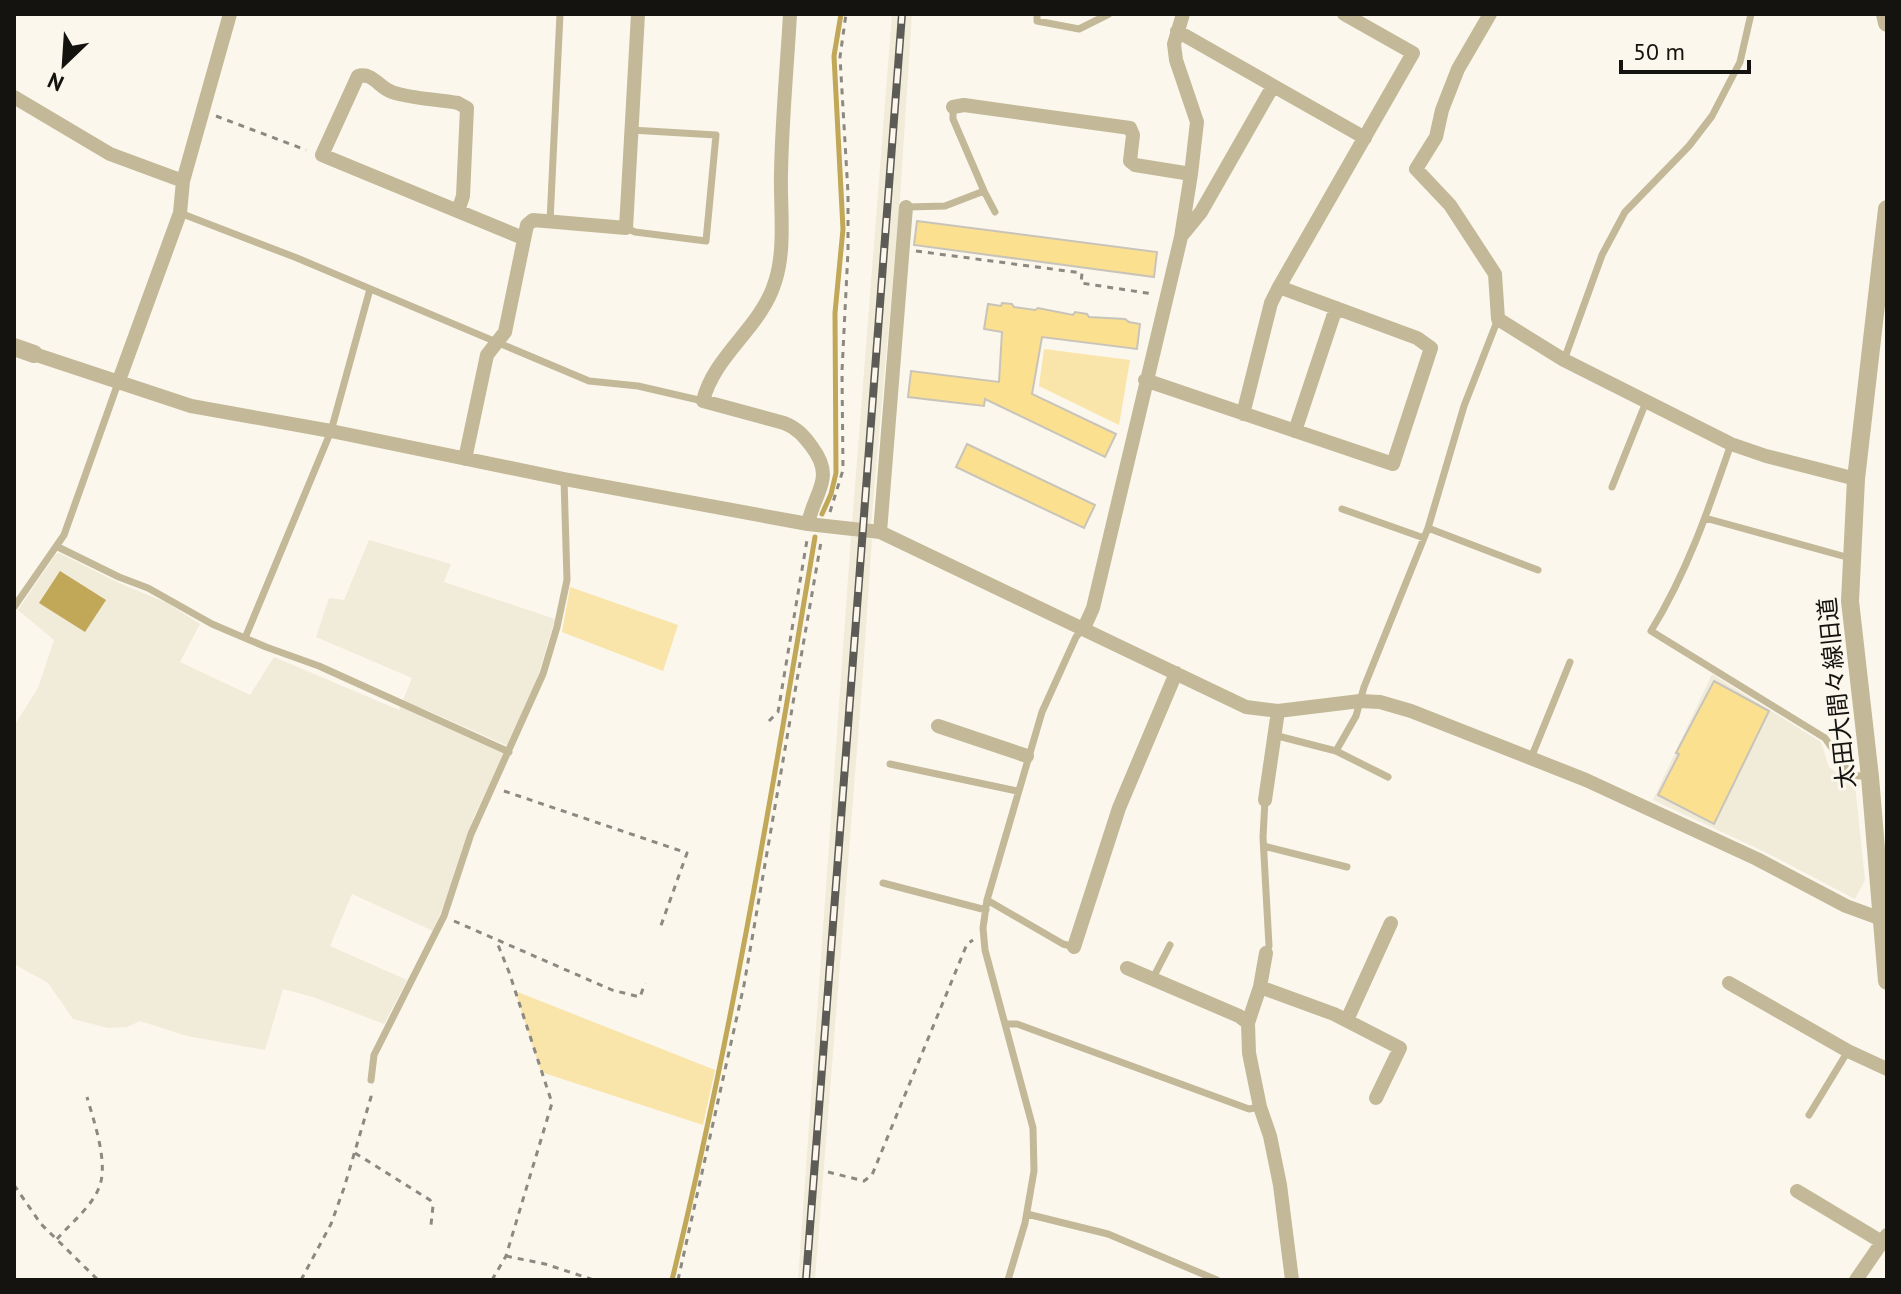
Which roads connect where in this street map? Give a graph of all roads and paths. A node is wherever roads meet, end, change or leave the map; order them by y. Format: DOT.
graph roads {
  1 [pos="230,14"];
  2 [pos="560,14"];
  3 [pos="638,14"];
  4 [pos="790,14"];
  5 [pos="846,14"];
  6 [pos="1037,14"];
  7 [pos="1109,14"];
  8 [pos="1183,14"];
  9 [pos="1344,14"];
  10 [pos="1490,14"];
  11 [pos="1751,14"];
  12 [pos="1885,14"];
  13 [pos="1887,23"];
  14 [pos="1177,31"];
  15 [pos="1273,86"];
  16 [pos="14,97"];
  17 [pos="203,104"];
  18 [pos="953,107"];
  19 [pos="631,130"];
  20 [pos="1365,138"];
  21 [pos="322,155"];
  22 [pos="1191,174"];
  23 [pos="183,181"];
  24 [pos="984,191"];
  25 [pos="906,207"];
  26 [pos="1887,209"];
  27 [pos="458,211"];
  28 [pos="995,212"];
  29 [pos="180,213"];
  30 [pos="550,221"];
  31 [pos="626,228"];
  32 [pos="1181,237"];
  33 [pos="523,238"];
  34 [pos="906,250"];
  35 [pos="1279,287"];
  36 [pos="370,289"];
  37 [pos="1153,294"];
  38 [pos="1336,308"];
  39 [pos="1498,319"];
  40 [pos="1881,319"];
  41 [pos="496,341"];
  42 [pos="14,347"];
  43 [pos="34,354"];
  44 [pos="1564,360"];
  45 [pos="1145,380"];
  46 [pos="118,383"];
  47 [pos="703,401"];
  48 [pos="1646,402"];
  49 [pos="1243,414"];
  50 [pos="331,431"];
  51 [pos="1295,431"];
  52 [pos="1731,444"];
  53 [pos="465,459"];
  54 [pos="564,479"];
  55 [pos="1856,479"];
  56 [pos="1612,487"];
  57 [pos="1342,509"];
  58 [pos="1705,518"];
  59 [pos="808,524"];
  60 [pos="824,526"];
  61 [pos="1428,528"];
  62 [pos="880,532"];
  63 [pos="1424,538"];
  64 [pos="58,547"];
  65 [pos="1852,559"];
  66 [pos="1538,570"];
  67 [pos="14,607"];
  68 [pos="1084,628"];
  69 [pos="245,638"];
  70 [pos="1570,662"];
  71 [pos="1176,673"];
  72 [pos="1360,701"];
  73 [pos="1278,711"];
  74 [pos="769,721"];
  75 [pos="938,726"];
  76 [pos="1274,735"];
  77 [pos="1336,751"];
  78 [pos="509,752"];
  79 [pos="1027,756"];
  80 [pos="1531,760"];
  81 [pos="890,764"];
  82 [pos="1388,777"];
  83 [pos="1870,777"];
  84 [pos="492,788"];
  85 [pos="1017,791"];
  86 [pos="1265,800"];
  87 [pos="1264,846"];
  88 [pos="1347,867"];
  89 [pos="883,883"];
  90 [pos="987,900"];
  91 [pos="986,910"];
  92 [pos="444,916"];
  93 [pos="1884,920"];
  94 [pos="1391,923"];
  95 [pos="659,931"];
  96 [pos="984,936"];
  97 [pos="496,940"];
  98 [pos="1170,945"];
  99 [pos="1074,947"];
  100 [pos="1266,953"];
  101 [pos="1127,968"];
  102 [pos="1153,978"];
  103 [pos="1887,981"];
  104 [pos="645,983"];
  105 [pos="1729,983"];
  106 [pos="1260,987"];
  107 [pos="1347,1020"];
  108 [pos="1248,1023"];
  109 [pos="1007,1024"];
  110 [pos="1848,1051"];
  111 [pos="1887,1069"];
  112 [pos="371,1080"];
  113 [pos="87,1097"];
  114 [pos="1376,1098"];
  115 [pos="1260,1107"];
  116 [pos="1809,1115"];
  117 [pos="355,1153"];
  118 [pos="828,1172"];
  119 [pos="14,1185"];
  120 [pos="1797,1191"];
  121 [pos="1027,1214"];
  122 [pos="431,1225"];
  123 [pos="1885,1238"];
  124 [pos="57,1239"];
  125 [pos="506,1256"];
  126 [pos="98,1280"];
  127 [pos="301,1280"];
  128 [pos="492,1280"];
  129 [pos="594,1280"];
  130 [pos="678,1280"];
  131 [pos="1008,1280"];
  132 [pos="1217,1280"];
  133 [pos="1292,1280"];
  134 [pos="1856,1280"];
  1 -- 17 [label="street"];
  2 -- 30 [label="lane"];
  3 -- 19 [label="street"];
  4 -- 47 [label="street"];
  5 -- 60 [label="path"];
  6 -- 7 [label="lane"];
  8 -- 14 [label="street"];
  9 -- 20 [label="street"];
  10 -- 39 [label="street"];
  11 -- 44 [label="lane"];
  12 -- 13 [label="street"];
  14 -- 15 [label="street"];
  14 -- 22 [label="street"];
  15 -- 20 [label="street"];
  15 -- 32 [label="street"];
  16 -- 23 [label="street"];
  17 -- 21 [label="path"];
  17 -- 23 [label="street"];
  18 -- 22 [label="street"];
  18 -- 24 [label="lane"];
  19 -- 31 [label="street"];
  19 -- 31 [label="lane"];
  20 -- 35 [label="street"];
  21 -- 27 [label="street"];
  21 -- 27 [label="street"];
  22 -- 32 [label="street"];
  23 -- 29 [label="street"];
  24 -- 25 [label="lane"];
  24 -- 28 [label="lane"];
  25 -- 62 [label="street"];
  26 -- 40 [label="street, 太田大間々線旧道"];
  27 -- 33 [label="street"];
  29 -- 36 [label="lane"];
  29 -- 46 [label="street"];
  30 -- 31 [label="street"];
  30 -- 33 [label="street"];
  32 -- 45 [label="street"];
  33 -- 41 [label="street"];
  34 -- 37 [label="path"];
  35 -- 38 [label="street"];
  35 -- 49 [label="street"];
  36 -- 41 [label="lane"];
  36 -- 50 [label="lane"];
  38 -- 51 [label="street"];
  38 -- 51 [label="street"];
  39 -- 44 [label="street"];
  39 -- 61 [label="lane"];
  40 -- 55 [label="street, 太田大間々線旧道"];
  41 -- 47 [label="lane"];
  41 -- 53 [label="street"];
  42 -- 43 [label="street"];
  43 -- 46 [label="street"];
  44 -- 48 [label="street"];
  45 -- 49 [label="street"];
  45 -- 68 [label="street"];
  46 -- 50 [label="street"];
  46 -- 64 [label="lane"];
  47 -- 59 [label="street"];
  48 -- 52 [label="street"];
  48 -- 56 [label="lane"];
  49 -- 51 [label="street"];
  50 -- 53 [label="street"];
  50 -- 69 [label="lane"];
  52 -- 55 [label="street"];
  52 -- 58 [label="lane"];
  53 -- 54 [label="street"];
  54 -- 59 [label="street"];
  54 -- 78 [label="lane"];
  55 -- 65 [label="street, 太田大間々線旧道"];
  57 -- 63 [label="lane"];
  58 -- 65 [label="lane"];
  58 -- 83 [label="lane"];
  59 -- 60 [label="street"];
  59 -- 74 [label="path"];
  60 -- 62 [label="street"];
  60 -- 130 [label="path"];
  61 -- 63 [label="lane"];
  61 -- 66 [label="lane"];
  62 -- 68 [label="street"];
  63 -- 72 [label="lane"];
  64 -- 67 [label="lane"];
  64 -- 69 [label="lane"];
  65 -- 83 [label="street, 太田大間々線旧道"];
  68 -- 71 [label="street"];
  68 -- 79 [label="lane"];
  69 -- 78 [label="lane"];
  70 -- 80 [label="lane"];
  71 -- 73 [label="street"];
  71 -- 99 [label="street"];
  72 -- 73 [label="street"];
  72 -- 77 [label="lane"];
  72 -- 80 [label="street"];
  73 -- 76 [label="street"];
  75 -- 79 [label="street"];
  76 -- 77 [label="lane"];
  76 -- 86 [label="street"];
  77 -- 82 [label="lane"];
  78 -- 84 [label="lane"];
  79 -- 85 [label="lane"];
  80 -- 93 [label="street"];
  81 -- 85 [label="lane"];
  83 -- 93 [label="street, 太田大間々線旧道"];
  84 -- 92 [label="lane"];
  84 -- 95 [label="path"];
  85 -- 90 [label="lane"];
  86 -- 87 [label="lane"];
  87 -- 88 [label="lane"];
  87 -- 100 [label="lane"];
  89 -- 91 [label="lane"];
  90 -- 91 [label="lane"];
  90 -- 99 [label="lane"];
  91 -- 96 [label="lane"];
  92 -- 97 [label="path"];
  92 -- 112 [label="lane"];
  93 -- 103 [label="street, 太田大間々線旧道"];
  94 -- 107 [label="street"];
  96 -- 109 [label="lane"];
  96 -- 118 [label="path"];
  97 -- 104 [label="path"];
  97 -- 125 [label="path"];
  98 -- 102 [label="lane"];
  100 -- 106 [label="street"];
  101 -- 102 [label="street"];
  102 -- 108 [label="street"];
  105 -- 110 [label="street"];
  106 -- 107 [label="street"];
  106 -- 108 [label="street"];
  107 -- 114 [label="street"];
  108 -- 115 [label="street"];
  109 -- 115 [label="lane"];
  109 -- 121 [label="lane"];
  110 -- 111 [label="street"];
  110 -- 116 [label="lane"];
  112 -- 117 [label="path"];
  113 -- 124 [label="path"];
  115 -- 133 [label="street"];
  117 -- 122 [label="path"];
  117 -- 127 [label="path"];
  119 -- 124 [label="path"];
  120 -- 123 [label="street"];
  121 -- 131 [label="lane"];
  121 -- 132 [label="lane"];
  123 -- 134 [label="street"];
  124 -- 126 [label="path"];
  125 -- 128 [label="path"];
  125 -- 129 [label="path"];
}
